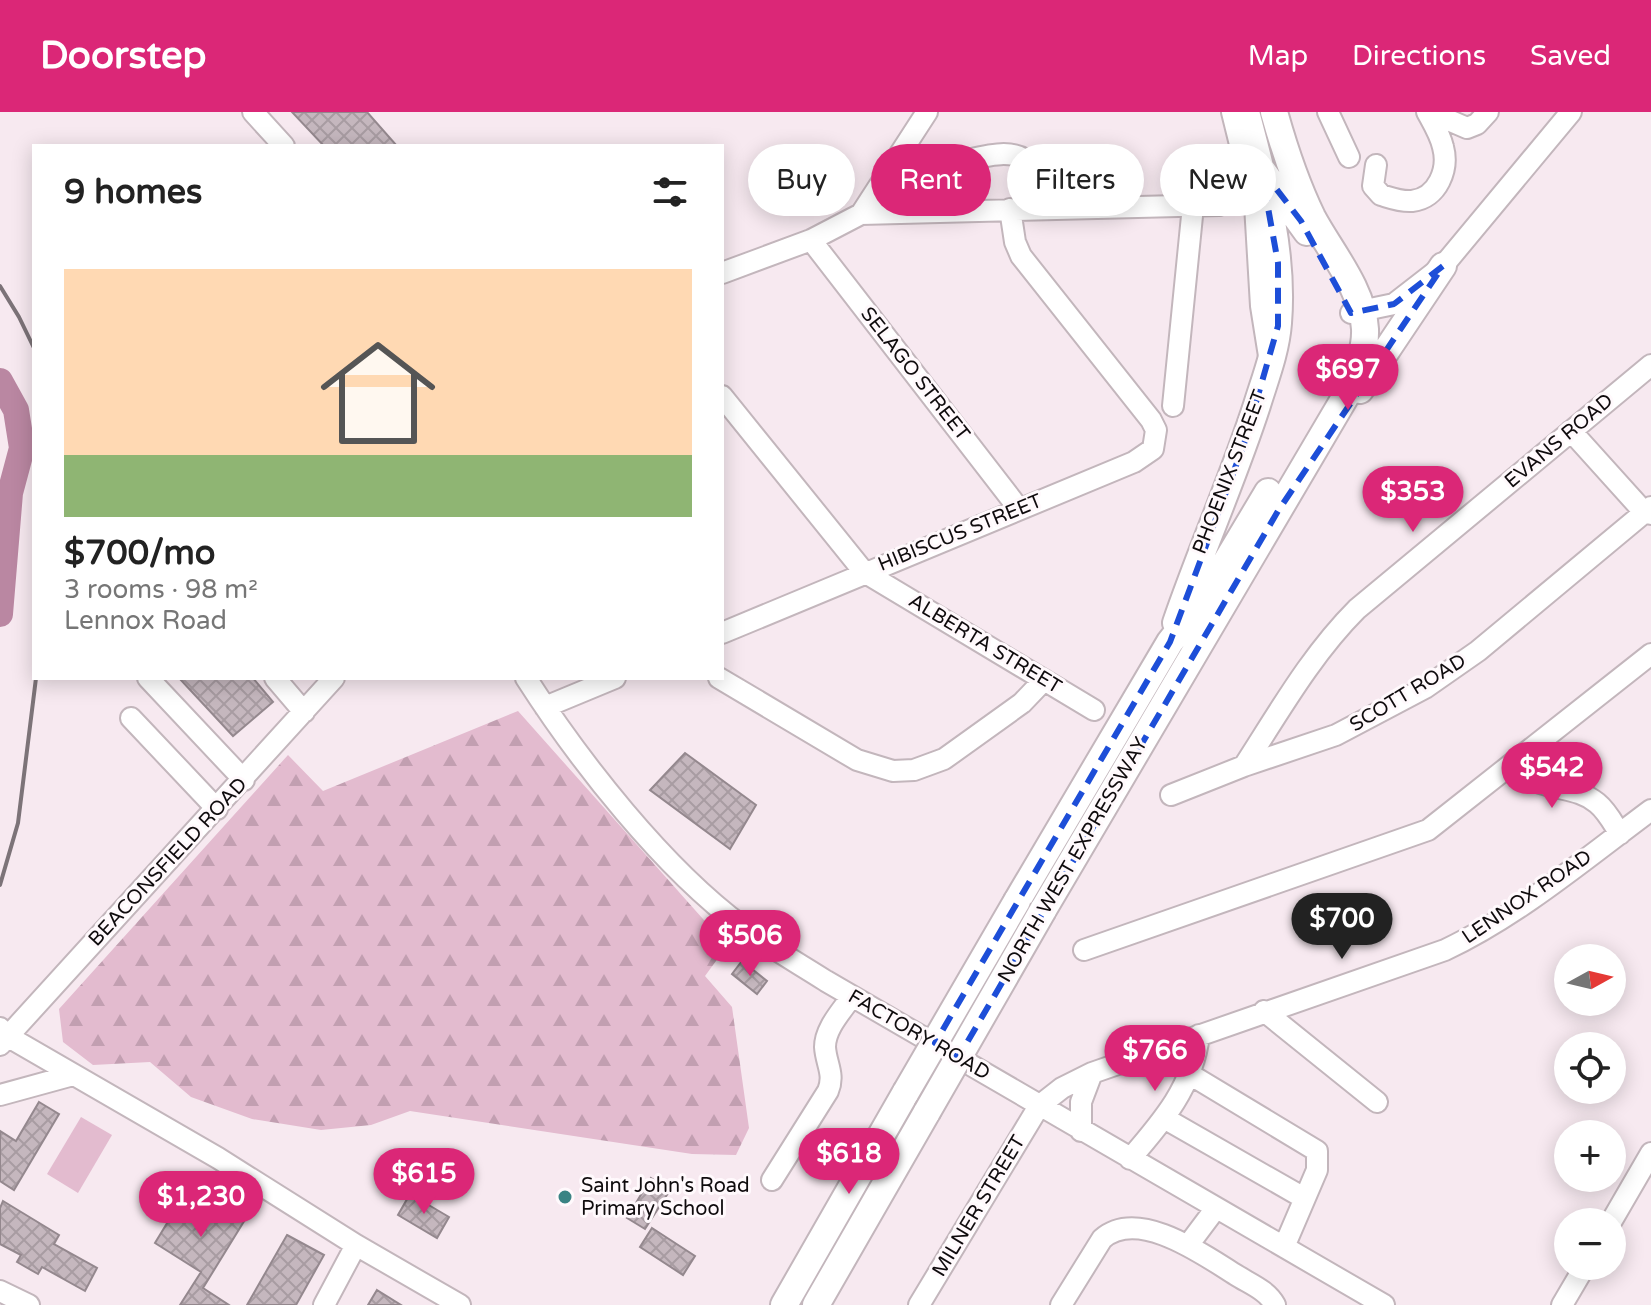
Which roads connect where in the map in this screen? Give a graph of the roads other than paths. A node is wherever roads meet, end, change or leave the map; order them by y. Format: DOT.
graph roads {
  1 [pos="253,112"];
  2 [pos="927,112"];
  3 [pos="1232,112"];
  4 [pos="1246,112"];
  5 [pos="1274,112"];
  6 [pos="1328,112"];
  7 [pos="1429,112"];
  8 [pos="1488,112"];
  9 [pos="1571,112"];
  10 [pos="282,144"];
  11 [pos="1254,144"];
  12 [pos="1349,157"];
  13 [pos="1376,165"];
  14 [pos="1276,188"];
  15 [pos="1007,209"];
  16 [pos="861,214"];
  17 [pos="1011,216"];
  18 [pos="1192,216"];
  19 [pos="1270,216"];
  20 [pos="811,240"];
  21 [pos="1443,266"];
  22 [pos="724,272"];
  23 [pos="1356,312"];
  24 [pos="1271,361"];
  25 [pos="1651,365"];
  26 [pos="724,398"];
  27 [pos="1173,406"];
  28 [pos="1571,431"];
  29 [pos="1019,509"];
  30 [pos="1278,511"];
  31 [pos="1649,511"];
  32 [pos="864,572"];
  33 [pos="724,632"];
  34 [pos="1170,642"];
  35 [pos="1651,654"];
  36 [pos="150,680"];
  37 [pos="277,680"];
  38 [pos="332,680"];
  39 [pos="527,680"];
  40 [pos="610,680"];
  41 [pos="722,680"];
  42 [pos="1044,680"];
  43 [pos="545,707"];
  44 [pos="1094,710"];
  45 [pos="304,712"];
  46 [pos="131,718"];
  47 [pos="1511,765"];
  48 [pos="1244,766"];
  49 [pos="244,780"];
  50 [pos="1171,795"];
  51 [pos="217,809"];
  52 [pos="1651,810"];
  53 [pos="1620,834"];
  54 [pos="1084,950"];
  55 [pos="852,996"];
  56 [pos="1264,1011"];
  57 [pos="1199,1035"];
  58 [pos="2,1036"];
  59 [pos="1092,1073"];
  60 [pos="73,1075"];
  61 [pos="1191,1075"];
  62 [pos="0,1095"];
  63 [pos="1377,1102"];
  64 [pos="1039,1106"];
  65 [pos="1164,1118"];
  66 [pos="1081,1131"];
  67 [pos="1651,1153"];
  68 [pos="1130,1159"];
  69 [pos="772,1180"];
  70 [pos="1304,1198"];
  71 [pos="1216,1208"];
  72 [pos="1619,1208"];
  73 [pos="1189,1244"];
  74 [pos="356,1245"];
  75 [pos="1284,1247"];
  76 [pos="1577,1280"];
  77 [pos="0,1291"];
  78 [pos="29,1305"];
  79 [pos="324,1305"];
  80 [pos="460,1305"];
  81 [pos="784,1305"];
  82 [pos="816,1305"];
  83 [pos="919,1305"];
  84 [pos="1061,1305"];
  85 [pos="1275,1305"];
  86 [pos="1384,1305"];
  87 [pos="1562,1305"];
  1 -- 10 [label="street"];
  2 -- 16 [label="street"];
  3 -- 24 [label="street"];
  4 -- 11 [label="main road, PHOENIX STREET"];
  5 -- 23 [label="main road"];
  6 -- 12 [label="street"];
  7 -- 8 [label="street"];
  7 -- 13 [label="street"];
  9 -- 21 [label="street"];
  14 -- 23 [label="main road"];
  15 -- 16 [label="street"];
  16 -- 20 [label="street"];
  17 -- 29 [label="street, HIBISCUS STREET"];
  18 -- 27 [label="street"];
  19 -- 24 [label="main road, PHOENIX STREET"];
  20 -- 22 [label="street"];
  20 -- 29 [label="street, SELAGO STREET"];
  21 -- 23 [label="street"];
  21 -- 30 [label="main road"];
  23 -- 30 [label="main road, NORTH WEST EXPRESSWAY"];
  23 -- 34 [label="main road"];
  24 -- 34 [label="main road, PHOENIX STREET"];
  25 -- 28 [label="street, EVANS ROAD"];
  26 -- 32 [label="street, ALBERTA STREET"];
  28 -- 31 [label="street"];
  28 -- 48 [label="street, EVANS ROAD"];
  29 -- 32 [label="street, HIBISCUS STREET"];
  30 -- 82 [label="main road, NORTH WEST EXPRESSWAY, bridge"];
  31 -- 48 [label="street, SCOTT ROAD"];
  32 -- 33 [label="street, HIBISCUS STREET"];
  32 -- 42 [label="street, ALBERTA STREET"];
  34 -- 81 [label="main road, NORTH WEST EXPRESSWAY, bridge"];
  35 -- 47 [label="street"];
  36 -- 49 [label="street"];
  37 -- 45 [label="street"];
  38 -- 45 [label="street, BEACONSFIELD ROAD"];
  39 -- 43 [label="street, FACTORY ROAD"];
  40 -- 43 [label="street"];
  41 -- 42 [label="street"];
  42 -- 44 [label="street, ALBERTA STREET"];
  43 -- 55 [label="street, FACTORY ROAD"];
  45 -- 49 [label="street, BEACONSFIELD ROAD"];
  46 -- 51 [label="street"];
  47 -- 53 [label="street"];
  47 -- 54 [label="street"];
  48 -- 50 [label="street, SCOTT ROAD"];
  49 -- 51 [label="street, BEACONSFIELD ROAD"];
  51 -- 58 [label="street, BEACONSFIELD ROAD"];
  52 -- 53 [label="street, LENNOX ROAD"];
  53 -- 56 [label="street, LENNOX ROAD"];
  55 -- 64 [label="street, FACTORY ROAD"];
  55 -- 69 [label="street"];
  56 -- 57 [label="street, LENNOX ROAD"];
  56 -- 63 [label="street"];
  57 -- 59 [label="street, LENNOX ROAD"];
  57 -- 61 [label="street"];
  58 -- 60 [label="street"];
  59 -- 64 [label="street, LENNOX ROAD"];
  59 -- 66 [label="street"];
  60 -- 62 [label="street"];
  60 -- 74 [label="street"];
  61 -- 65 [label="street"];
  61 -- 70 [label="street"];
  64 -- 66 [label="street, FACTORY ROAD"];
  64 -- 83 [label="street, MILNER STREET"];
  65 -- 68 [label="street"];
  65 -- 70 [label="street"];
  66 -- 68 [label="street, FACTORY ROAD"];
  67 -- 72 [label="street"];
  68 -- 71 [label="street, FACTORY ROAD"];
  70 -- 75 [label="street"];
  71 -- 73 [label="street"];
  71 -- 75 [label="street, FACTORY ROAD"];
  73 -- 84 [label="street"];
  73 -- 85 [label="street"];
  74 -- 79 [label="street"];
  74 -- 80 [label="street"];
  75 -- 86 [label="street, FACTORY ROAD"];
  76 -- 87 [label="street"];
  77 -- 78 [label="street"];
}
